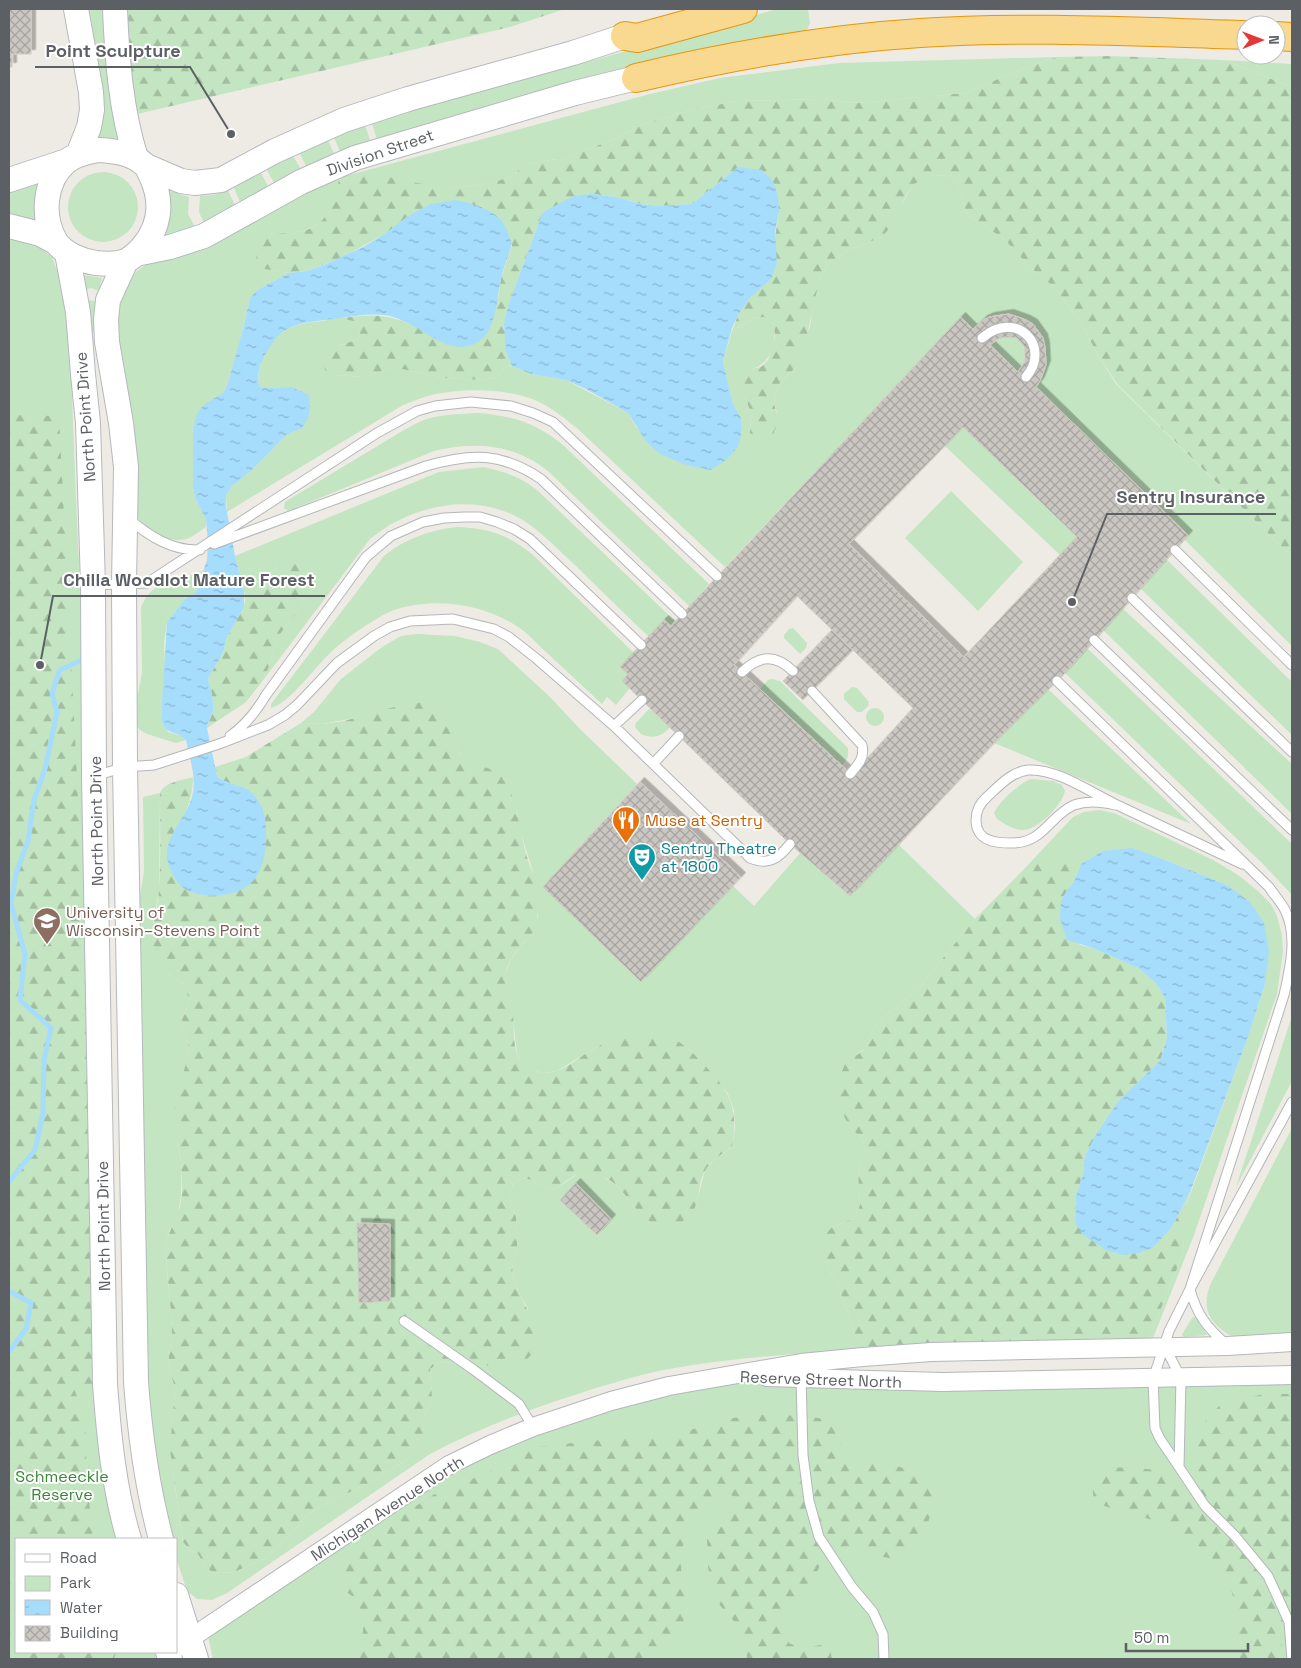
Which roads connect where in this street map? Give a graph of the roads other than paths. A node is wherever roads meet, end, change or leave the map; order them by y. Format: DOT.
graph roads {
  1 [pos="76,9"];
  2 [pos="115,9"];
  3 [pos="692,9"];
  4 [pos="743,9"];
  5 [pos="1236,35"];
  6 [pos="625,36"];
  7 [pos="636,78"];
  8 [pos="73,158"];
  9 [pos="141,162"];
  10 [pos="9,180"];
  11 [pos="9,226"];
  12 [pos="62,248"];
  13 [pos="131,257"];
  14 [pos="982,338"];
  15 [pos="1026,377"];
  16 [pos="124,516"];
  17 [pos="233,533"];
  18 [pos="199,550"];
  19 [pos="1175,550"];
  20 [pos="717,576"];
  21 [pos="124,584"];
  22 [pos="93,585"];
  23 [pos="1132,598"];
  24 [pos="682,614"];
  25 [pos="1094,640"];
  26 [pos="641,645"];
  27 [pos="1292,665"];
  28 [pos="793,671"];
  29 [pos="742,672"];
  30 [pos="1057,681"];
  31 [pos="812,691"];
  32 [pos="642,700"];
  33 [pos="614,726"];
  34 [pos="680,736"];
  35 [pos="219,744"];
  36 [pos="1292,752"];
  37 [pos="653,764"];
  38 [pos="125,767"];
  39 [pos="850,774"];
  40 [pos="94,776"];
  41 [pos="1115,804"];
  42 [pos="1292,830"];
  43 [pos="790,844"];
  44 [pos="1249,867"];
  45 [pos="1292,1102"];
  46 [pos="1190,1289"];
  47 [pos="404,1321"];
  48 [pos="1292,1342"];
  49 [pos="1228,1346"];
  50 [pos="1165,1347"];
  51 [pos="801,1371"];
  52 [pos="1292,1375"];
  53 [pos="732,1376"];
  54 [pos="1153,1378"];
  55 [pos="1181,1378"];
  56 [pos="533,1426"];
  57 [pos="1179,1467"];
  58 [pos="128,1538"];
  59 [pos="161,1538"];
  60 [pos="178,1651"];
  61 [pos="884,1659"];
  62 [pos="1292,1659"];
  1 -- 8 [label="street"];
  2 -- 9 [label="street"];
  3 -- 6 [label="highway"];
  4 -- 6 [label="highway"];
  5 -- 7 [label="highway"];
  6 -- 9 [label="street"];
  7 -- 13 [label="street, Division Street"];
  8 -- 9 [label="street"];
  8 -- 10 [label="street"];
  8 -- 12 [label="street"];
  9 -- 13 [label="street"];
  11 -- 12 [label="street"];
  12 -- 13 [label="street"];
  12 -- 22 [label="street, North Point Drive"];
  13 -- 16 [label="street, North Point Drive"];
  14 -- 15 [label="lane"];
  16 -- 18 [label="lane"];
  16 -- 21 [label="street, North Point Drive"];
  17 -- 18 [label="lane"];
  17 -- 20 [label="lane"];
  17 -- 24 [label="lane"];
  18 -- 21 [label="lane"];
  19 -- 27 [label="lane"];
  21 -- 22 [label="lane"];
  21 -- 38 [label="street, North Point Drive"];
  22 -- 40 [label="street, North Point Drive"];
  23 -- 36 [label="lane"];
  25 -- 42 [label="lane"];
  26 -- 35 [label="lane"];
  28 -- 29 [label="lane"];
  30 -- 44 [label="lane"];
  31 -- 39 [label="lane"];
  32 -- 33 [label="lane"];
  33 -- 35 [label="lane"];
  33 -- 37 [label="lane"];
  34 -- 37 [label="lane"];
  35 -- 38 [label="lane"];
  37 -- 43 [label="lane"];
  38 -- 40 [label="lane"];
  38 -- 59 [label="street, North Point Drive"];
  40 -- 58 [label="street, North Point Drive"];
  41 -- 41 [label="lane"];
  41 -- 44 [label="lane"];
  44 -- 46 [label="lane"];
  45 -- 46 [label="lane"];
  46 -- 49 [label="lane"];
  46 -- 50 [label="lane"];
  47 -- 56 [label="lane"];
  48 -- 49 [label="street, Reserve Street North"];
  49 -- 50 [label="street, Reserve Street North"];
  50 -- 51 [label="street, Reserve Street North"];
  50 -- 54 [label="lane"];
  50 -- 55 [label="lane"];
  51 -- 53 [label="street, Reserve Street North"];
  51 -- 54 [label="street, Reserve Street North"];
  51 -- 61 [label="lane"];
  52 -- 55 [label="street, Reserve Street North"];
  53 -- 56 [label="street, Michigan Avenue North"];
  54 -- 55 [label="street, Reserve Street North"];
  54 -- 57 [label="lane"];
  55 -- 57 [label="lane"];
  56 -- 60 [label="street, Michigan Avenue North"];
  57 -- 62 [label="lane"];
}
